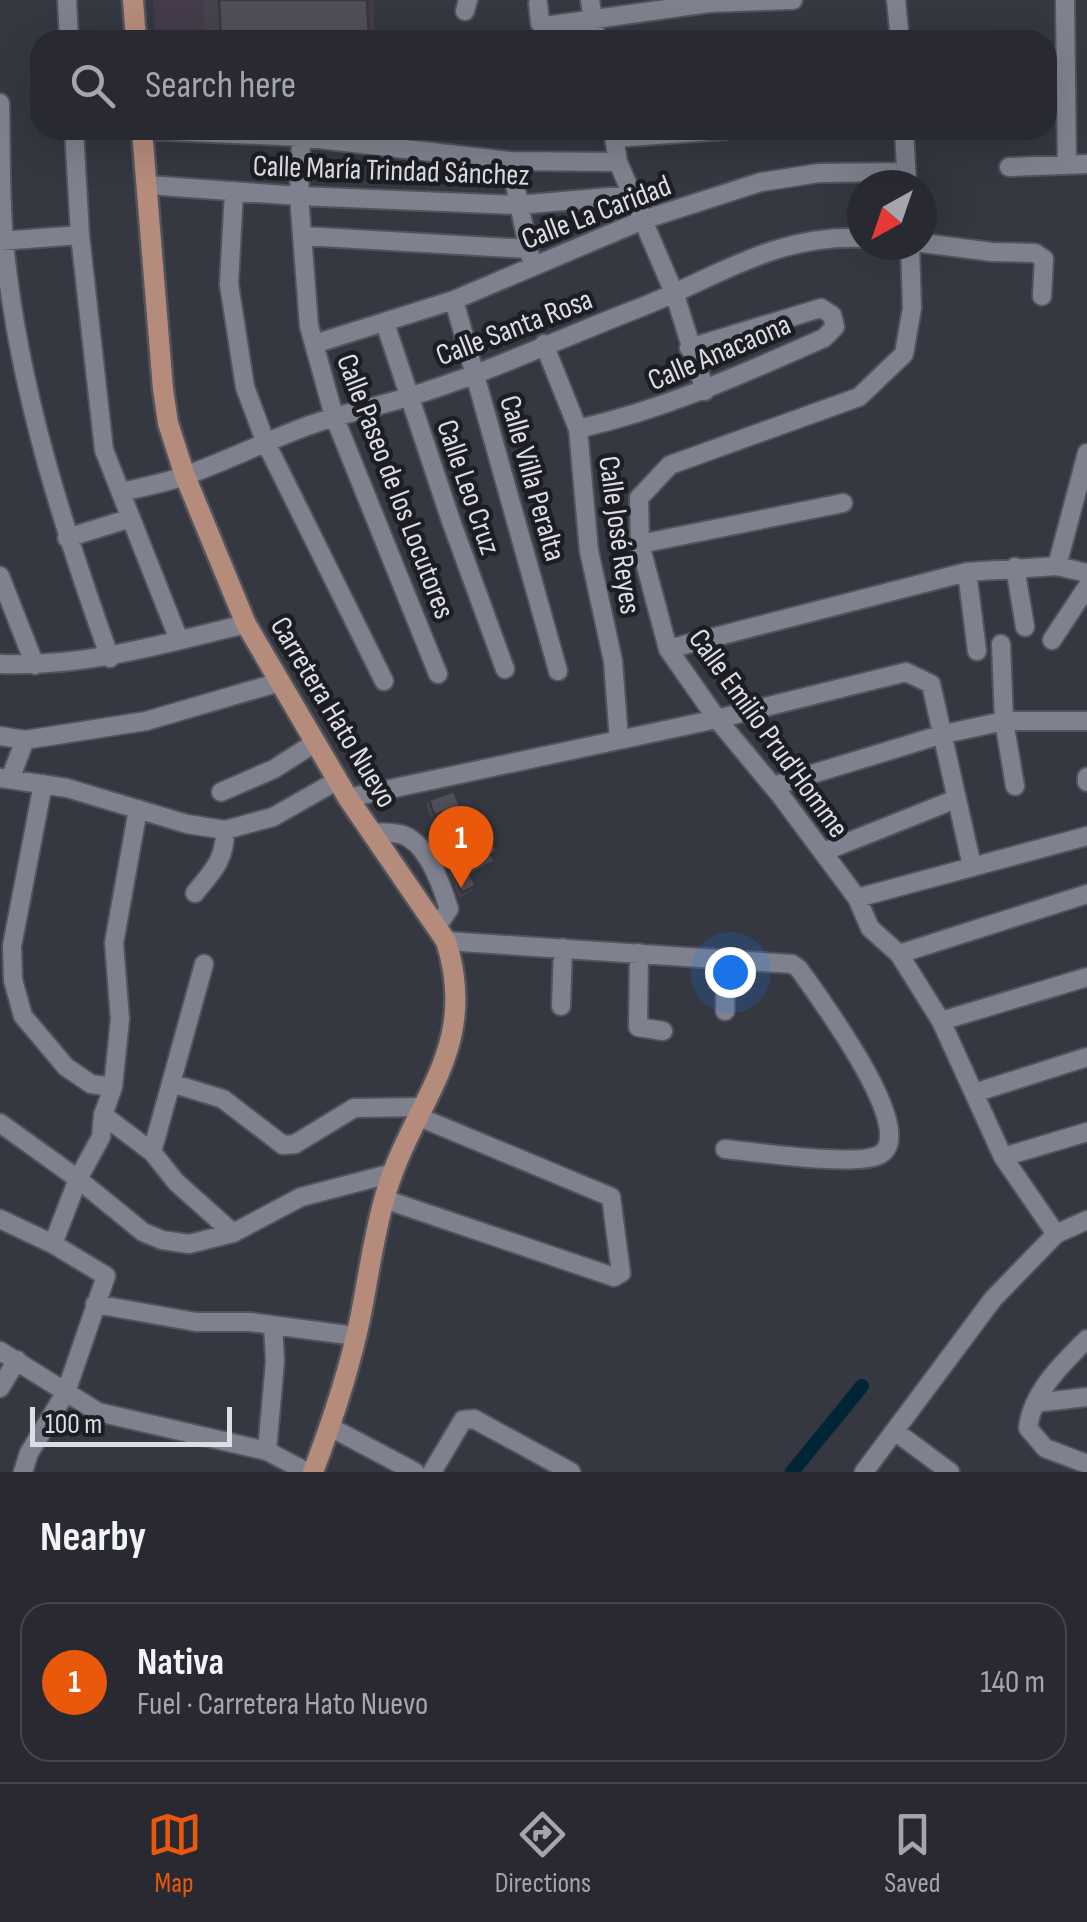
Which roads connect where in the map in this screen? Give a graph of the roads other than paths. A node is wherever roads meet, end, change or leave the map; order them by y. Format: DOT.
graph roads {
  1 [pos="67,0"];
  2 [pos="133,0"];
  3 [pos="590,0"];
  4 [pos="793,0"];
  5 [pos="896,0"];
  6 [pos="1065,0"];
  7 [pos="538,4"];
  8 [pos="68,30"];
  9 [pos="135,30"];
  10 [pos="584,30"];
  11 [pos="594,30"];
  12 [pos="598,30"];
  13 [pos="899,30"];
  14 [pos="0,103"];
  15 [pos="75,140"];
  16 [pos="145,140"];
  17 [pos="301,140"];
  18 [pos="428,140"];
  19 [pos="615,140"];
  20 [pos="904,140"];
  21 [pos="510,161"];
  22 [pos="618,162"];
  23 [pos="1087,164"];
  24 [pos="1067,165"];
  25 [pos="1009,167"];
  26 [pos="906,170"];
  27 [pos="847,175"];
  28 [pos="148,185"];
  29 [pos="234,191"];
  30 [pos="632,195"];
  31 [pos="299,196"];
  32 [pos="518,205"];
  33 [pos="643,220"];
  34 [pos="80,235"];
  35 [pos="303,236"];
  36 [pos="847,237"];
  37 [pos="2,241"];
  38 [pos="937,244"];
  39 [pos="530,258"];
  40 [pos="910,260"];
  41 [pos="674,295"];
  42 [pos="1042,296"];
  43 [pos="454,300"];
  44 [pos="385,323"];
  45 [pos="314,344"];
  46 [pos="544,344"];
  47 [pos="689,348"];
  48 [pos="475,372"];
  49 [pos="705,391"];
  50 [pos="409,397"];
  51 [pos="334,416"];
  52 [pos="578,429"];
  53 [pos="265,441"];
  54 [pos="1087,453"];
  55 [pos="186,476"];
  56 [pos="120,492"];
  57 [pos="842,502"];
  58 [pos="131,518"];
  59 [pos="67,538"];
  60 [pos="640,544"];
  61 [pos="1057,566"];
  62 [pos="1015,567"];
  63 [pos="967,572"];
  64 [pos="1087,573"];
  65 [pos="0,576"];
  66 [pos="1087,587"];
  67 [pos="246,624"];
  68 [pos="1024,627"];
  69 [pos="180,640"];
  70 [pos="1052,640"];
  71 [pos="1001,644"];
  72 [pos="668,649"];
  73 [pos="977,651"];
  74 [pos="110,658"];
  75 [pos="0,664"];
  76 [pos="35,666"];
  77 [pos="505,669"];
  78 [pos="558,671"];
  79 [pos="438,674"];
  80 [pos="384,681"];
  81 [pos="280,682"];
  82 [pos="717,719"];
  83 [pos="1087,720"];
  84 [pos="1004,721"];
  85 [pos="940,735"];
  86 [pos="0,736"];
  87 [pos="25,740"];
  88 [pos="619,740"];
  89 [pos="316,742"];
  90 [pos="5,779"];
  91 [pos="43,784"];
  92 [pos="773,786"];
  93 [pos="1015,786"];
  94 [pos="343,789"];
  95 [pos="220,792"];
  96 [pos="956,799"];
  97 [pos="138,810"];
  98 [pos="225,830"];
  99 [pos="370,832"];
  100 [pos="1087,836"];
  101 [pos="823,852"];
  102 [pos="972,866"];
  103 [pos="195,893"];
  104 [pos="1087,894"];
  105 [pos="858,898"];
  106 [pos="442,934"];
  107 [pos="564,948"];
  108 [pos="6,952"];
  109 [pos="639,953"];
  110 [pos="900,954"];
  111 [pos="726,958"];
  112 [pos="204,964"];
  113 [pos="1087,976"];
  114 [pos="561,1006"];
  115 [pos="725,1011"];
  116 [pos="941,1021"];
  117 [pos="663,1030"];
  118 [pos="1087,1057"];
  119 [pos="171,1083"];
  120 [pos="113,1086"];
  121 [pos="974,1093"];
  122 [pos="422,1112"];
  123 [pos="104,1115"];
  124 [pos="0,1123"];
  125 [pos="1087,1132"];
  126 [pos="725,1149"];
  127 [pos="152,1152"];
  128 [pos="1003,1157"];
  129 [pos="393,1173"];
  130 [pos="78,1179"];
  131 [pos="384,1199"];
  132 [pos="0,1218"];
  133 [pos="1087,1220"];
  134 [pos="233,1233"];
  135 [pos="1056,1234"];
  136 [pos="53,1244"];
  137 [pos="95,1304"];
  138 [pos="273,1325"];
  139 [pos="356,1336"];
  140 [pos="1087,1338"];
  141 [pos="8,1356"];
  142 [pos="0,1388"];
  143 [pos="66,1392"];
  144 [pos="1087,1397"];
  145 [pos="1035,1403"];
  146 [pos="330,1428"];
  147 [pos="896,1432"];
  148 [pos="267,1452"];
  149 [pos="1087,1464"];
  150 [pos="23,1472"];
  151 [pos="310,1472"];
  152 [pos="416,1472"];
  153 [pos="432,1472"];
  154 [pos="571,1472"];
  155 [pos="864,1472"];
  156 [pos="950,1472"];
  1 -- 8 [label="street"];
  2 -- 9 [label="main road"];
  3 -- 11 [label="street"];
  4 -- 12 [label="street"];
  5 -- 13 [label="street"];
  6 -- 24 [label="street"];
  7 -- 10 [label="street"];
  14 -- 37 [label="street"];
  15 -- 34 [label="street"];
  16 -- 28 [label="main road, Carretera Hato Nuevo"];
  17 -- 31 [label="street, Calle Paseo de los Locutores"];
  18 -- 21 [label="street"];
  19 -- 22 [label="street"];
  20 -- 26 [label="street"];
  21 -- 22 [label="street"];
  21 -- 32 [label="street"];
  22 -- 30 [label="street"];
  23 -- 24 [label="street"];
  24 -- 25 [label="street"];
  27 -- 33 [label="street, Calle La Caridad"];
  28 -- 29 [label="street, Calle María Trindad Sánchez"];
  28 -- 55 [label="main road, Carretera Hato Nuevo"];
  29 -- 31 [label="street, Calle María Trindad Sánchez"];
  29 -- 53 [label="street"];
  30 -- 32 [label="street, Calle María Trindad Sánchez"];
  30 -- 33 [label="street"];
  31 -- 32 [label="street, Calle María Trindad Sánchez"];
  31 -- 35 [label="street, Calle Paseo de los Locutores"];
  32 -- 39 [label="street"];
  33 -- 39 [label="street, Calle La Caridad"];
  33 -- 41 [label="street"];
  34 -- 37 [label="street"];
  34 -- 56 [label="street"];
  35 -- 39 [label="street"];
  35 -- 45 [label="street, Calle Paseo de los Locutores"];
  36 -- 41 [label="street, Calle Santa Rosa"];
  37 -- 59 [label="street"];
  38 -- 42 [label="street"];
  39 -- 43 [label="street, Calle La Caridad"];
  40 -- 60 [label="street, Calle Emilio Prud'Homme"];
  41 -- 46 [label="street, Calle Santa Rosa"];
  41 -- 47 [label="street"];
  43 -- 44 [label="street, Calle La Caridad"];
  43 -- 48 [label="street, Calle Villa Peralta"];
  44 -- 45 [label="street, Calle La Caridad"];
  44 -- 50 [label="street, Calle Leo Cruz"];
  45 -- 51 [label="street, Calle Paseo de los Locutores"];
  46 -- 48 [label="street, Calle Santa Rosa"];
  46 -- 52 [label="street, Calle José Reyes"];
  47 -- 49 [label="street"];
  47 -- 49 [label="street, Calle Anacaona"];
  48 -- 50 [label="street, Calle Santa Rosa"];
  48 -- 78 [label="street, Calle Villa Peralta"];
  49 -- 52 [label="street, Calle Anacaona"];
  50 -- 51 [label="street, Calle Santa Rosa"];
  50 -- 77 [label="street, Calle Leo Cruz"];
  51 -- 53 [label="street, Calle Santa Rosa"];
  51 -- 79 [label="street, Calle Paseo de los Locutores"];
  52 -- 88 [label="street, Calle José Reyes"];
  53 -- 55 [label="street, Calle Santa Rosa"];
  53 -- 80 [label="street"];
  54 -- 61 [label="street"];
  55 -- 56 [label="street, Calle Santa Rosa"];
  55 -- 67 [label="main road, Carretera Hato Nuevo"];
  56 -- 58 [label="street"];
  57 -- 60 [label="street"];
  58 -- 59 [label="street"];
  58 -- 69 [label="street"];
  59 -- 74 [label="street"];
  60 -- 72 [label="street, Calle Emilio Prud'Homme"];
  61 -- 62 [label="street"];
  61 -- 64 [label="street"];
  62 -- 63 [label="street"];
  62 -- 68 [label="street"];
  63 -- 72 [label="street"];
  63 -- 73 [label="street"];
  65 -- 76 [label="street"];
  66 -- 70 [label="street"];
  67 -- 69 [label="street"];
  67 -- 81 [label="main road, Carretera Hato Nuevo"];
  69 -- 74 [label="street"];
  71 -- 84 [label="street"];
  72 -- 82 [label="street, Calle Emilio Prud'Homme"];
  74 -- 76 [label="street"];
  75 -- 76 [label="street"];
  81 -- 87 [label="street"];
  81 -- 89 [label="main road, Carretera Hato Nuevo"];
  82 -- 85 [label="street"];
  82 -- 88 [label="street"];
  82 -- 92 [label="street, Calle Emilio Prud'Homme"];
  83 -- 84 [label="street"];
  84 -- 85 [label="street"];
  84 -- 93 [label="street"];
  85 -- 92 [label="street"];
  85 -- 96 [label="street"];
  86 -- 87 [label="street"];
  87 -- 90 [label="street"];
  88 -- 94 [label="street"];
  89 -- 94 [label="main road, Carretera Hato Nuevo"];
  89 -- 95 [label="street"];
  90 -- 91 [label="street"];
  91 -- 97 [label="street"];
  91 -- 108 [label="street"];
  92 -- 101 [label="street, Calle Emilio Prud'Homme"];
  94 -- 98 [label="street"];
  94 -- 99 [label="main road, Carretera Hato Nuevo"];
  96 -- 101 [label="street"];
  96 -- 102 [label="street"];
  97 -- 98 [label="street"];
  97 -- 120 [label="street"];
  98 -- 103 [label="street"];
  99 -- 106 [label="main road, Carretera Hato Nuevo"];
  99 -- 106 [label="street"];
  100 -- 102 [label="street"];
  101 -- 105 [label="street, Calle Emilio Prud'Homme"];
  102 -- 105 [label="street"];
  104 -- 110 [label="street"];
  105 -- 110 [label="street, Calle Emilio Prud'Homme"];
  106 -- 107 [label="street"];
  106 -- 122 [label="main road, Carretera Hato Nuevo"];
  107 -- 109 [label="street"];
  107 -- 114 [label="street"];
  108 -- 120 [label="street"];
  109 -- 111 [label="street"];
  109 -- 117 [label="street"];
  110 -- 116 [label="street, Calle Emilio Prud'Homme"];
  111 -- 115 [label="street"];
  111 -- 126 [label="street"];
  112 -- 119 [label="street"];
  113 -- 116 [label="street"];
  116 -- 121 [label="street, Calle Emilio Prud'Homme"];
  118 -- 121 [label="street"];
  119 -- 122 [label="street"];
  119 -- 127 [label="street"];
  120 -- 123 [label="street"];
  121 -- 128 [label="street, Calle Emilio Prud'Homme"];
  122 -- 129 [label="main road, Carretera Hato Nuevo"];
  122 -- 131 [label="street"];
  123 -- 127 [label="street"];
  123 -- 130 [label="street"];
  124 -- 130 [label="street"];
  125 -- 128 [label="street"];
  127 -- 134 [label="street"];
  128 -- 135 [label="street, Calle Emilio Prud'Homme"];
  129 -- 131 [label="main road, Carretera Hato Nuevo"];
  129 -- 134 [label="street"];
  130 -- 134 [label="street"];
  130 -- 136 [label="street"];
  131 -- 139 [label="main road, Carretera Hato Nuevo"];
  132 -- 136 [label="street"];
  133 -- 135 [label="street"];
  135 -- 147 [label="street"];
  136 -- 137 [label="street"];
  137 -- 138 [label="street"];
  137 -- 143 [label="street"];
  138 -- 139 [label="street"];
  138 -- 148 [label="street"];
  139 -- 146 [label="main road, Carretera Hato Nuevo"];
  140 -- 145 [label="street"];
  141 -- 142 [label="street"];
  141 -- 143 [label="street"];
  143 -- 148 [label="street"];
  143 -- 150 [label="street"];
  144 -- 145 [label="street"];
  145 -- 149 [label="street"];
  146 -- 151 [label="main road, Carretera Hato Nuevo"];
  146 -- 152 [label="street"];
  147 -- 155 [label="street"];
  147 -- 156 [label="street"];
  148 -- 151 [label="street"];
  153 -- 154 [label="street"];
}
